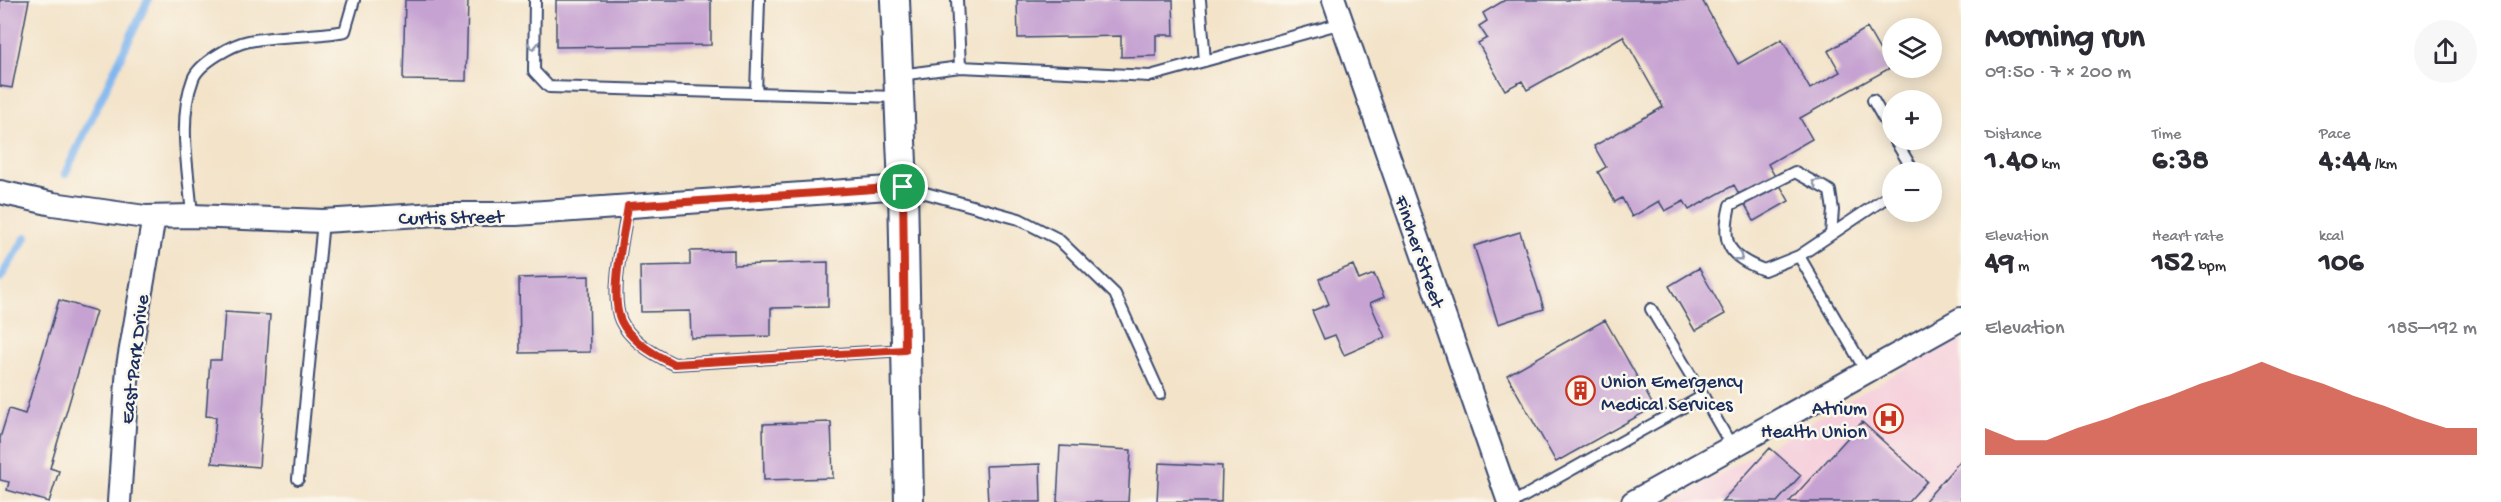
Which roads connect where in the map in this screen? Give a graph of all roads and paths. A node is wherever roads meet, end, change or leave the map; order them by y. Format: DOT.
graph roads {
  1 [pos="354,0"];
  2 [pos="535,0"];
  3 [pos="759,0"];
  4 [pos="895,0"];
  5 [pos="957,0"];
  6 [pos="1200,0"];
  7 [pos="1334,0"];
  8 [pos="1342,23"];
  9 [pos="1206,61"];
  10 [pos="960,67"];
  11 [pos="899,86"];
  12 [pos="756,93"];
  13 [pos="1873,100"];
  14 [pos="1882,116"];
  15 [pos="903,187"];
  16 [pos="0,192"];
  17 [pos="1882,200"];
  18 [pos="628,206"];
  19 [pos="192,216"];
  20 [pos="154,217"];
  21 [pos="323,221"];
  22 [pos="1831,234"];
  23 [pos="1800,256"];
  24 [pos="1651,309"];
  25 [pos="1961,320"];
  26 [pos="905,350"];
  27 [pos="1867,373"];
  28 [pos="1160,394"];
  29 [pos="1703,396"];
  30 [pos="1731,446"];
  31 [pos="298,479"];
  32 [pos="119,502"];
  33 [pos="909,502"];
  34 [pos="1509,502"];
  35 [pos="1515,502"];
  36 [pos="1633,502"];
  1 -- 19 [label="lane"];
  2 -- 12 [label="lane, one-way"];
  3 -- 12 [label="lane"];
  4 -- 11 [label="street"];
  5 -- 10 [label="lane"];
  6 -- 9 [label="lane"];
  7 -- 8 [label="street, Fincher Street"];
  8 -- 9 [label="lane"];
  8 -- 34 [label="street, Fincher Street"];
  9 -- 10 [label="lane"];
  10 -- 11 [label="lane"];
  11 -- 12 [label="lane"];
  11 -- 15 [label="street"];
  13 -- 14 [label="lane"];
  15 -- 18 [label="street, Curtis Street"];
  15 -- 26 [label="street"];
  15 -- 28 [label="lane"];
  16 -- 20 [label="street, Curtis Street"];
  17 -- 22 [label="lane"];
  18 -- 21 [label="street, Curtis Street"];
  18 -- 26 [label="lane"];
  19 -- 20 [label="street, Curtis Street"];
  19 -- 21 [label="street, Curtis Street"];
  20 -- 32 [label="street, East Park Drive"];
  21 -- 31 [label="lane"];
  22 -- 23 [label="lane"];
  22 -- 23 [label="lane, one-way"];
  23 -- 27 [label="lane"];
  24 -- 29 [label="lane"];
  25 -- 27 [label="street"];
  26 -- 33 [label="street"];
  27 -- 30 [label="street"];
  29 -- 30 [label="lane"];
  29 -- 35 [label="lane"];
  30 -- 36 [label="street"];
}
